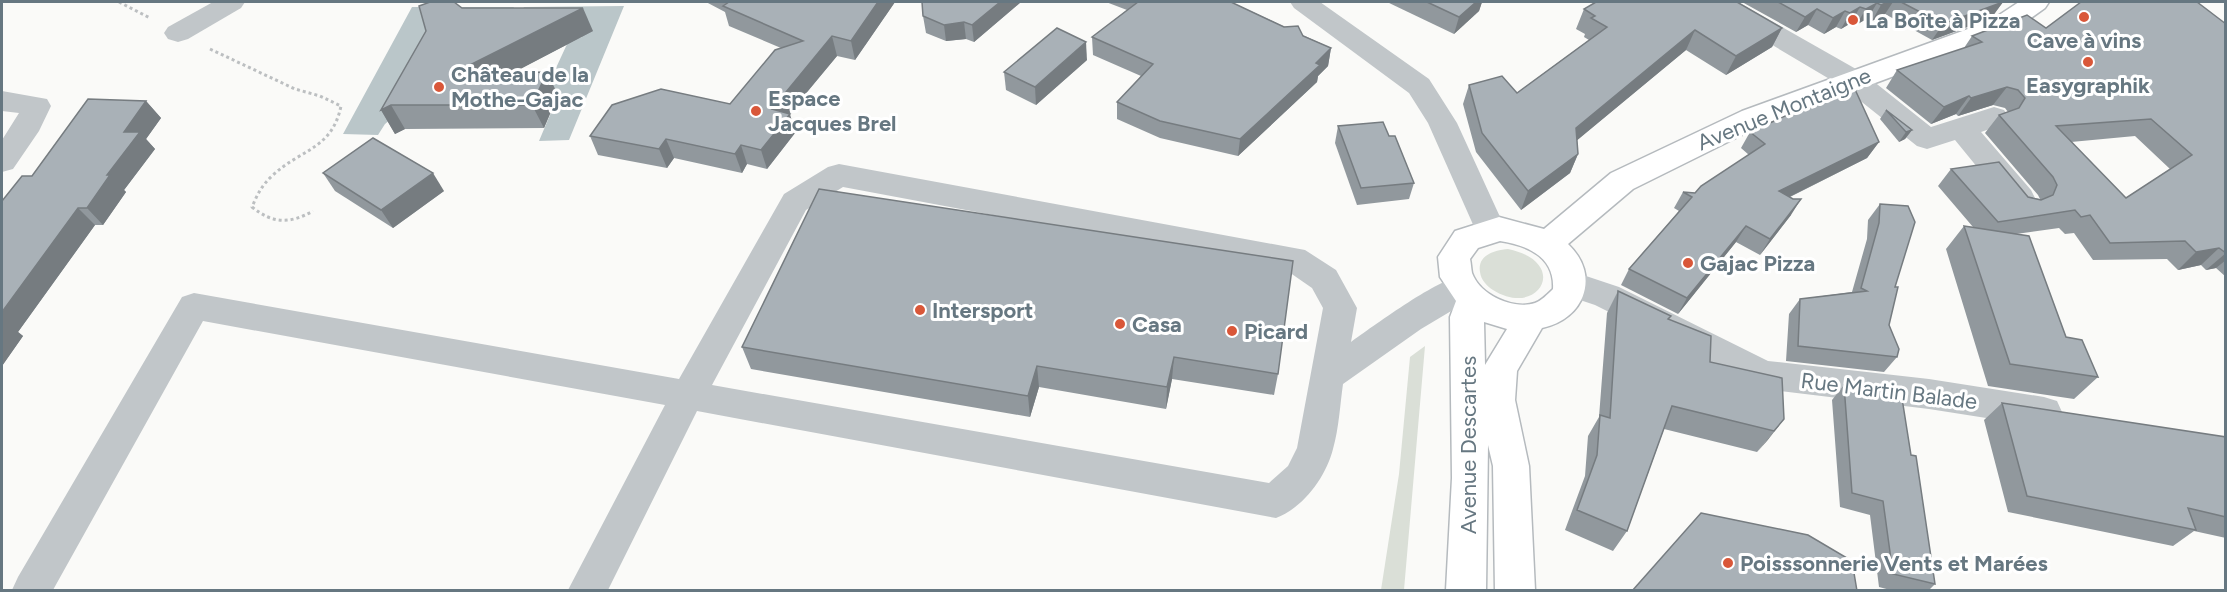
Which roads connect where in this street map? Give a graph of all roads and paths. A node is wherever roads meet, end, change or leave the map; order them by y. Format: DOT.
graph roads {
  1 [pos="232,2"];
  2 [pos="1303,2"];
  3 [pos="1719,2"];
  4 [pos="2036,2"];
  5 [pos="178,33"];
  6 [pos="1853,80"];
  7 [pos="2,100"];
  8 [pos="1994,117"];
  9 [pos="1961,128"];
  10 [pos="2,160"];
  11 [pos="2025,204"];
  12 [pos="314,211"];
  13 [pos="1490,230"];
  14 [pos="1547,244"];
  15 [pos="1571,284"];
  16 [pos="1467,294"];
  17 [pos="1531,318"];
  18 [pos="1327,377"];
  19 [pos="688,395"];
  20 [pos="2071,416"];
  21 [pos="32,591"];
  22 [pos="588,591"];
  23 [pos="1466,591"];
  24 [pos="1515,591"];
  1 -- 5 [label="street"];
  2 -- 13 [label="street"];
  3 -- 6 [label="street"];
  4 -- 6 [label="main road, Avenue Montaigne"];
  5 -- 12 [label="path"];
  6 -- 9 [label="street"];
  6 -- 14 [label="main road, Avenue Montaigne"];
  7 -- 10 [label="street"];
  8 -- 9 [label="street"];
  9 -- 11 [label="street"];
  13 -- 14 [label="main road"];
  13 -- 16 [label="main road"];
  14 -- 15 [label="main road"];
  15 -- 17 [label="main road"];
  15 -- 20 [label="street, Rue Martin Balade"];
  16 -- 17 [label="main road"];
  16 -- 18 [label="street"];
  16 -- 23 [label="main road, Avenue Descartes"];
  17 -- 24 [label="main road, Avenue Descartes"];
  18 -- 19 [label="street"];
  18 -- 19 [label="street"];
  19 -- 21 [label="street"];
  19 -- 22 [label="street"];
}
